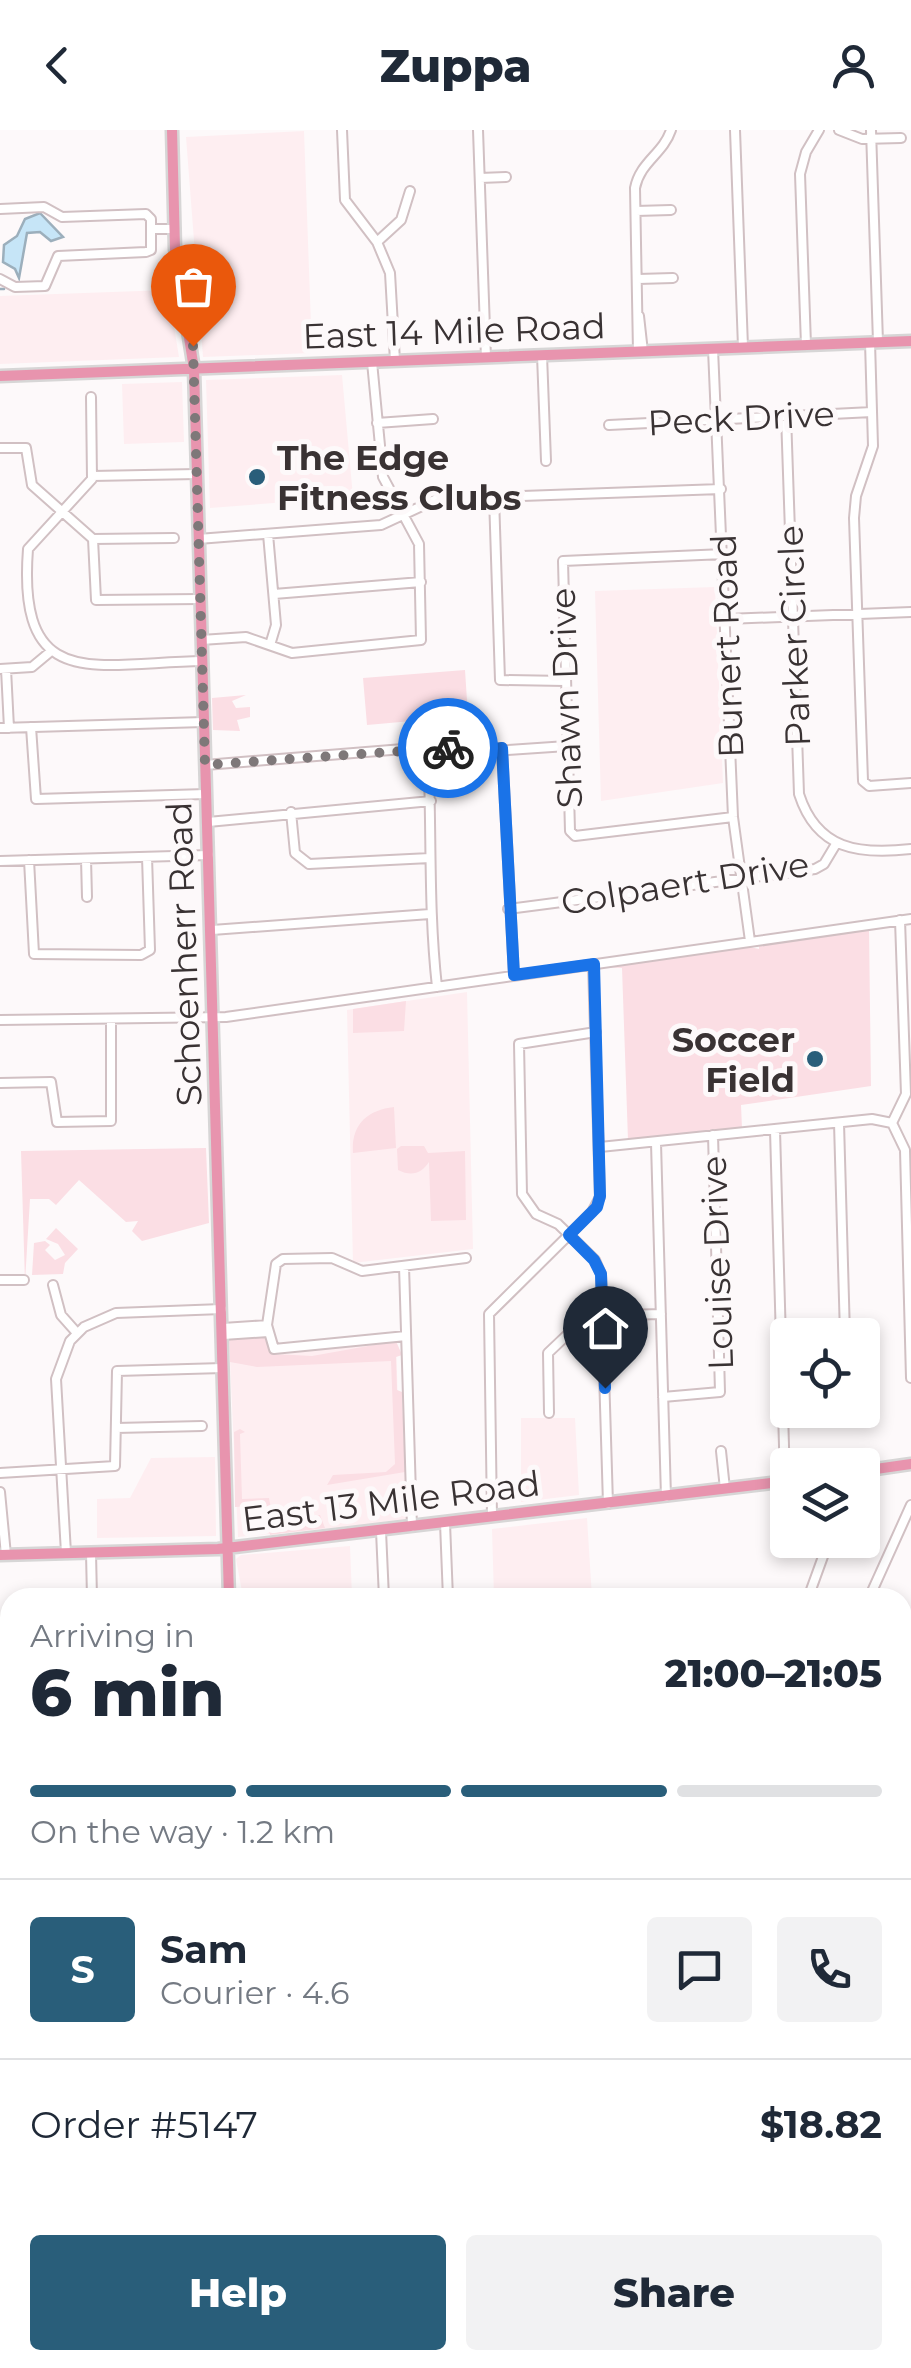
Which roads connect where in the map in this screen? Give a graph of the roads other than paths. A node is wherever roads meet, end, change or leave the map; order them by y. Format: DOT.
graph roads {
  1 [pos="172,130"];
  2 [pos="342,130"];
  3 [pos="478,130"];
  4 [pos="671,130"];
  5 [pos="736,130"];
  6 [pos="819,130"];
  7 [pos="839,130"];
  8 [pos="871,134"];
  9 [pos="901,138"];
  10 [pos="480,178"];
  11 [pos="506,178"];
  12 [pos="410,191"];
  13 [pos="0,209"];
  14 [pos="671,210"];
  15 [pos="636,211"];
  16 [pos="152,232"];
  17 [pos="174,232"];
  18 [pos="377,242"];
  19 [pos="673,278"];
  20 [pos="0,279"];
  21 [pos="638,279"];
  22 [pos="911,341"];
  23 [pos="874,342"];
  24 [pos="806,345"];
  25 [pos="743,348"];
  26 [pos="713,349"];
  27 [pos="640,352"];
  28 [pos="542,356"];
  29 [pos="486,358"];
  30 [pos="394,361"];
  31 [pos="372,362"];
  32 [pos="194,369"];
  33 [pos="0,376"];
  34 [pos="91,397"];
  35 [pos="872,412"];
  36 [pos="786,415"];
  37 [pos="719,418"];
  38 [pos="433,419"];
  39 [pos="376,424"];
  40 [pos="609,426"];
  41 [pos="0,448"];
  42 [pos="546,461"];
  43 [pos="197,474"];
  44 [pos="92,476"];
  45 [pos="722,490"];
  46 [pos="494,497"];
  47 [pos="60,512"];
  48 [pos="402,516"];
  49 [pos="268,534"];
  50 [pos="174,538"];
  51 [pos="93,539"];
  52 [pos="198,540"];
  53 [pos="724,554"];
  54 [pos="421,582"];
  55 [pos="274,594"];
  56 [pos="200,598"];
  57 [pos="911,612"];
  58 [pos="858,614"];
  59 [pos="793,616"];
  60 [pos="726,619"];
  61 [pos="201,640"];
  62 [pos="270,645"];
  63 [pos="50,652"];
  64 [pos="202,661"];
  65 [pos="3,669"];
  66 [pos="565,681"];
  67 [pos="204,722"];
  68 [pos="31,727"];
  69 [pos="4,728"];
  70 [pos="567,746"];
  71 [pos="428,747"];
  72 [pos="502,748"];
  73 [pos="205,765"];
  74 [pos="911,783"];
  75 [pos="206,794"];
  76 [pos="431,800"];
  77 [pos="291,812"];
  78 [pos="733,816"];
  79 [pos="208,822"];
  80 [pos="836,844"];
  81 [pos="911,849"];
  82 [pos="209,855"];
  83 [pos="147,857"];
  84 [pos="430,858"];
  85 [pos="86,859"];
  86 [pos="30,860"];
  87 [pos="0,862"];
  88 [pos="741,880"];
  89 [pos="87,897"];
  90 [pos="508,909"];
  91 [pos="430,914"];
  92 [pos="911,919"];
  93 [pos="900,920"];
  94 [pos="212,930"];
  95 [pos="750,941"];
  96 [pos="594,964"];
  97 [pos="514,975"];
  98 [pos="438,986"];
  99 [pos="215,1018"];
  100 [pos="111,1019"];
  101 [pos="0,1020"];
  102 [pos="596,1032"];
  103 [pos="0,1082"];
  104 [pos="840,1123"];
  105 [pos="892,1123"];
  106 [pos="775,1130"];
  107 [pos="713,1135"];
  108 [pos="656,1142"];
  109 [pos="600,1147"];
  110 [pos="569,1235"];
  111 [pos="466,1258"];
  112 [pos="404,1266"];
  113 [pos="0,1280"];
  114 [pos="24,1280"];
  115 [pos="53,1285"];
  116 [pos="222,1309"];
  117 [pos="603,1314"];
  118 [pos="661,1314"];
  119 [pos="782,1318"];
  120 [pos="846,1318"];
  121 [pos="268,1328"];
  122 [pos="223,1332"];
  123 [pos="76,1333"];
  124 [pos="406,1336"];
  125 [pos="223,1368"];
  126 [pos="911,1378"];
  127 [pos="663,1397"];
  128 [pos="549,1412"];
  129 [pos="202,1426"];
  130 [pos="116,1428"];
  131 [pos="721,1451"];
  132 [pos="911,1464"];
  133 [pos="880,1468"];
  134 [pos="59,1471"];
  135 [pos="0,1473"];
  136 [pos="770,1483"];
  137 [pos="725,1490"];
  138 [pos="0,1492"];
  139 [pos="666,1497"];
  140 [pos="608,1504"];
  141 [pos="911,1504"];
  142 [pos="492,1517"];
  143 [pos="446,1523"];
  144 [pos="412,1527"];
  145 [pos="381,1530"];
  146 [pos="228,1547"];
  147 [pos="91,1553"];
  148 [pos="66,1554"];
  149 [pos="3,1555"];
  150 [pos="822,1558"];
  151 [pos="92,1588"];
  152 [pos="229,1588"];
  153 [pos="384,1588"];
  154 [pos="448,1588"];
  155 [pos="812,1588"];
  156 [pos="873,1588"];
  1 -- 17 [label="main road, Schoenherr Road"];
  2 -- 18 [label="street"];
  3 -- 10 [label="street"];
  4 -- 15 [label="street"];
  5 -- 25 [label="street"];
  6 -- 24 [label="street"];
  7 -- 8 [label="street"];
  8 -- 9 [label="street"];
  8 -- 23 [label="street"];
  10 -- 11 [label="street"];
  10 -- 29 [label="street"];
  12 -- 18 [label="street"];
  13 -- 16 [label="street"];
  14 -- 15 [label="street"];
  15 -- 21 [label="street"];
  16 -- 17 [label="street"];
  16 -- 20 [label="street"];
  17 -- 32 [label="main road, Schoenherr Road"];
  18 -- 30 [label="street"];
  19 -- 21 [label="street"];
  21 -- 27 [label="street"];
  22 -- 23 [label="main road, East 14 Mile Road"];
  23 -- 24 [label="main road, East 14 Mile Road"];
  23 -- 35 [label="street"];
  24 -- 25 [label="main road, East 14 Mile Road"];
  25 -- 26 [label="main road, East 14 Mile Road"];
  26 -- 27 [label="main road, East 14 Mile Road"];
  26 -- 37 [label="street, Bunert Road"];
  27 -- 28 [label="main road, East 14 Mile Road"];
  28 -- 29 [label="main road, East 14 Mile Road"];
  28 -- 42 [label="street"];
  29 -- 30 [label="main road, East 14 Mile Road"];
  30 -- 31 [label="main road, East 14 Mile Road"];
  31 -- 32 [label="main road, East 14 Mile Road"];
  31 -- 39 [label="street"];
  32 -- 33 [label="main road, East 14 Mile Road"];
  32 -- 43 [label="main road, Schoenherr Road"];
  34 -- 44 [label="street"];
  35 -- 36 [label="street, Peck Drive"];
  35 -- 58 [label="street"];
  36 -- 37 [label="street, Peck Drive"];
  36 -- 59 [label="street, Parker Circle"];
  37 -- 40 [label="street, Peck Drive"];
  37 -- 45 [label="street, Bunert Road"];
  38 -- 39 [label="street"];
  39 -- 48 [label="street"];
  41 -- 47 [label="street"];
  43 -- 44 [label="street"];
  43 -- 52 [label="main road, Schoenherr Road"];
  44 -- 47 [label="street"];
  45 -- 46 [label="street"];
  45 -- 53 [label="street, Bunert Road"];
  46 -- 48 [label="street"];
  46 -- 66 [label="street"];
  47 -- 51 [label="street"];
  47 -- 63 [label="street"];
  48 -- 49 [label="street"];
  48 -- 54 [label="street"];
  49 -- 52 [label="street"];
  49 -- 55 [label="street"];
  50 -- 51 [label="street"];
  51 -- 56 [label="street"];
  52 -- 56 [label="main road, Schoenherr Road"];
  53 -- 60 [label="street, Bunert Road"];
  53 -- 66 [label="street, Shawn Drive"];
  54 -- 55 [label="street"];
  54 -- 62 [label="street"];
  55 -- 62 [label="street"];
  56 -- 61 [label="main road, Schoenherr Road"];
  57 -- 58 [label="street"];
  58 -- 59 [label="street"];
  58 -- 74 [label="street"];
  59 -- 60 [label="street"];
  59 -- 80 [label="street, Parker Circle"];
  60 -- 78 [label="street, Bunert Road"];
  61 -- 62 [label="street"];
  61 -- 64 [label="main road, Schoenherr Road"];
  63 -- 64 [label="street"];
  63 -- 65 [label="street"];
  64 -- 67 [label="main road, Schoenherr Road"];
  65 -- 69 [label="street"];
  66 -- 70 [label="street, Shawn Drive"];
  67 -- 68 [label="street"];
  67 -- 73 [label="main road, Schoenherr Road"];
  68 -- 69 [label="street"];
  68 -- 75 [label="street"];
  70 -- 72 [label="street"];
  70 -- 78 [label="street, Shawn Drive"];
  71 -- 72 [label="street"];
  71 -- 73 [label="street"];
  71 -- 76 [label="street"];
  72 -- 90 [label="street"];
  73 -- 75 [label="main road, Schoenherr Road"];
  75 -- 79 [label="main road, Schoenherr Road"];
  76 -- 77 [label="street"];
  76 -- 84 [label="street"];
  77 -- 79 [label="street"];
  77 -- 84 [label="street"];
  78 -- 88 [label="street, Bunert Road"];
  79 -- 82 [label="main road, Schoenherr Road"];
  80 -- 81 [label="street, Colpaert Drive"];
  80 -- 88 [label="street, Colpaert Drive"];
  82 -- 83 [label="street"];
  82 -- 94 [label="main road, Schoenherr Road"];
  83 -- 85 [label="street"];
  83 -- 86 [label="street"];
  84 -- 91 [label="street"];
  85 -- 86 [label="street"];
  85 -- 89 [label="street"];
  86 -- 87 [label="street"];
  88 -- 90 [label="street, Colpaert Drive"];
  88 -- 95 [label="street, Bunert Road"];
  90 -- 97 [label="street"];
  91 -- 94 [label="street"];
  91 -- 98 [label="street"];
  92 -- 93 [label="street"];
  93 -- 95 [label="street"];
  93 -- 105 [label="street"];
  94 -- 99 [label="main road, Schoenherr Road"];
  95 -- 96 [label="street"];
  96 -- 97 [label="street"];
  96 -- 102 [label="street"];
  97 -- 98 [label="street"];
  98 -- 99 [label="street"];
  99 -- 100 [label="street"];
  99 -- 116 [label="main road, Schoenherr Road"];
  100 -- 101 [label="street"];
  100 -- 103 [label="street"];
  102 -- 109 [label="street"];
  102 -- 110 [label="street"];
  104 -- 105 [label="street"];
  104 -- 106 [label="street"];
  104 -- 120 [label="street"];
  105 -- 126 [label="street"];
  106 -- 107 [label="street"];
  106 -- 119 [label="street"];
  107 -- 108 [label="street"];
  107 -- 127 [label="street, Louise Drive"];
  108 -- 109 [label="street"];
  108 -- 118 [label="street"];
  109 -- 110 [label="street"];
  110 -- 117 [label="street"];
  110 -- 142 [label="street"];
  111 -- 112 [label="street"];
  112 -- 121 [label="street"];
  112 -- 124 [label="street"];
  113 -- 114 [label="street"];
  115 -- 123 [label="street"];
  116 -- 122 [label="main road, Schoenherr Road"];
  116 -- 123 [label="street"];
  117 -- 118 [label="street"];
  117 -- 128 [label="street"];
  117 -- 140 [label="street"];
  118 -- 127 [label="street"];
  121 -- 122 [label="street"];
  121 -- 124 [label="street"];
  122 -- 125 [label="main road, Schoenherr Road"];
  123 -- 134 [label="street"];
  124 -- 144 [label="street"];
  125 -- 130 [label="street"];
  125 -- 146 [label="main road, Schoenherr Road"];
  127 -- 139 [label="street"];
  129 -- 130 [label="street"];
  130 -- 134 [label="street"];
  131 -- 137 [label="street"];
  132 -- 133 [label="main road"];
  134 -- 135 [label="street"];
  134 -- 148 [label="street"];
  136 -- 137 [label="main road, East 13 Mile Road"];
  137 -- 139 [label="main road, East 13 Mile Road"];
  138 -- 149 [label="street"];
  139 -- 140 [label="main road, East 13 Mile Road"];
  140 -- 142 [label="main road, East 13 Mile Road"];
  141 -- 156 [label="street"];
  142 -- 143 [label="main road, East 13 Mile Road"];
  143 -- 144 [label="main road, East 13 Mile Road"];
  143 -- 154 [label="street"];
  144 -- 145 [label="main road, East 13 Mile Road"];
  145 -- 146 [label="main road, East 13 Mile Road"];
  145 -- 153 [label="street"];
  146 -- 147 [label="main road, East 13 Mile Road"];
  146 -- 152 [label="main road, Schoenherr Road"];
  147 -- 148 [label="main road, East 13 Mile Road"];
  147 -- 151 [label="street"];
  148 -- 149 [label="main road, East 13 Mile Road"];
  150 -- 155 [label="street"];
}
